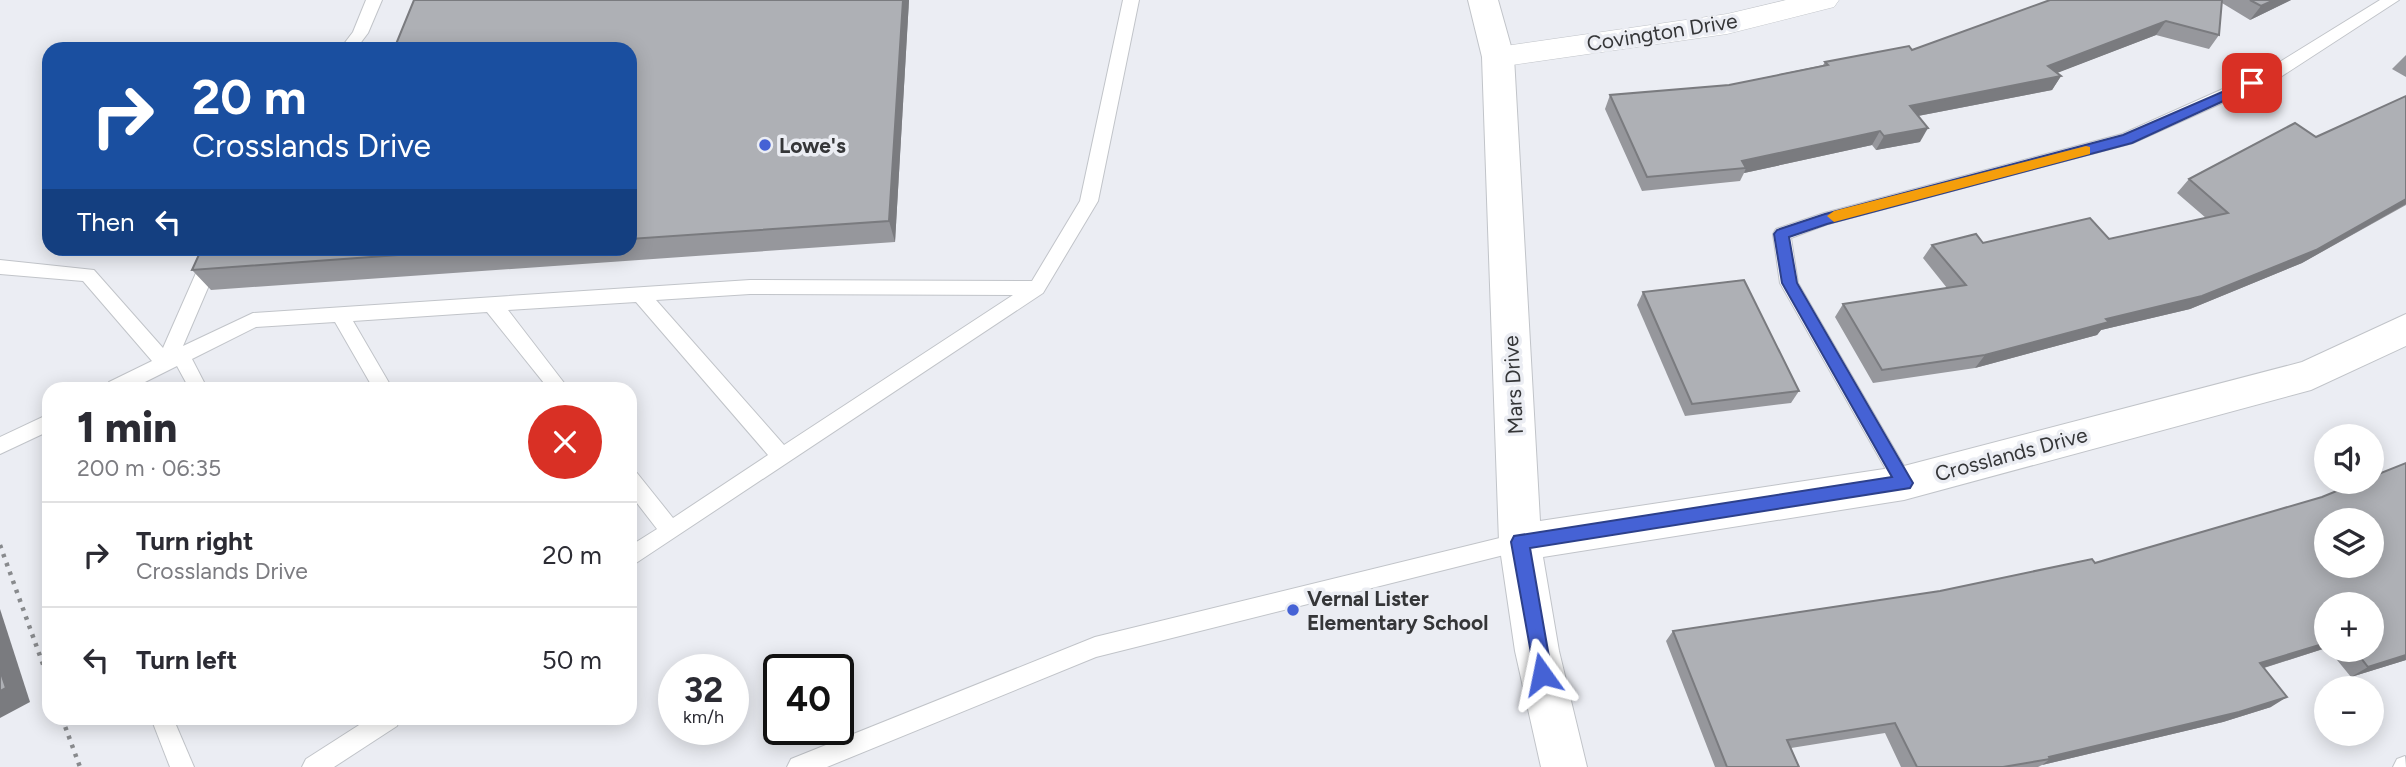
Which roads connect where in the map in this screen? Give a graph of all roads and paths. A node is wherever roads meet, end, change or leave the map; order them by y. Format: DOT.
graph roads {
  1 [pos="374,0"];
  2 [pos="1131,0"];
  3 [pos="1483,0"];
  4 [pos="1824,0"];
  5 [pos="2391,0"];
  6 [pos="353,42"];
  7 [pos="1498,57"];
  8 [pos="213,256"];
  9 [pos="0,267"];
  10 [pos="1037,288"];
  11 [pos="640,294"];
  12 [pos="492,304"];
  13 [pos="340,314"];
  14 [pos="2406,329"];
  15 [pos="174,360"];
  16 [pos="128,382"];
  17 [pos="193,382"];
  18 [pos="380,382"];
  19 [pos="554,382"];
  20 [pos="42,428"];
  21 [pos="0,446"];
  22 [pos="782,457"];
  23 [pos="1904,483"];
  24 [pos="637,488"];
  25 [pos="671,531"];
  26 [pos="1520,542"];
  27 [pos="0,545"];
  28 [pos="637,553"];
  29 [pos="42,662"];
  30 [pos="65,725"];
  31 [pos="165,725"];
  32 [pos="372,725"];
  33 [pos="80,767"];
  34 [pos="182,767"];
  35 [pos="314,767"];
  36 [pos="799,767"];
  37 [pos="1564,767"];
  1 -- 6 [label="lane"];
  2 -- 10 [label="lane"];
  3 -- 7 [label="street, Mars Drive"];
  4 -- 7 [label="street, Covington Drive"];
  5 -- 23 [label="lane"];
  7 -- 26 [label="street, Mars Drive"];
  8 -- 15 [label="lane"];
  9 -- 15 [label="lane"];
  10 -- 11 [label="lane"];
  10 -- 22 [label="lane"];
  11 -- 12 [label="lane"];
  11 -- 22 [label="lane"];
  12 -- 13 [label="lane"];
  12 -- 19 [label="lane"];
  13 -- 15 [label="lane"];
  13 -- 18 [label="lane"];
  14 -- 23 [label="street, Crosslands Drive"];
  15 -- 16 [label="lane"];
  15 -- 17 [label="lane"];
  20 -- 21 [label="lane"];
  22 -- 25 [label="lane"];
  23 -- 26 [label="street, Crosslands Drive"];
  24 -- 25 [label="lane"];
  25 -- 28 [label="lane"];
  26 -- 36 [label="lane"];
  26 -- 37 [label="street, Mars Drive"];
  27 -- 29 [label="path"];
  30 -- 33 [label="path"];
  31 -- 34 [label="lane"];
  32 -- 35 [label="lane"];
}
